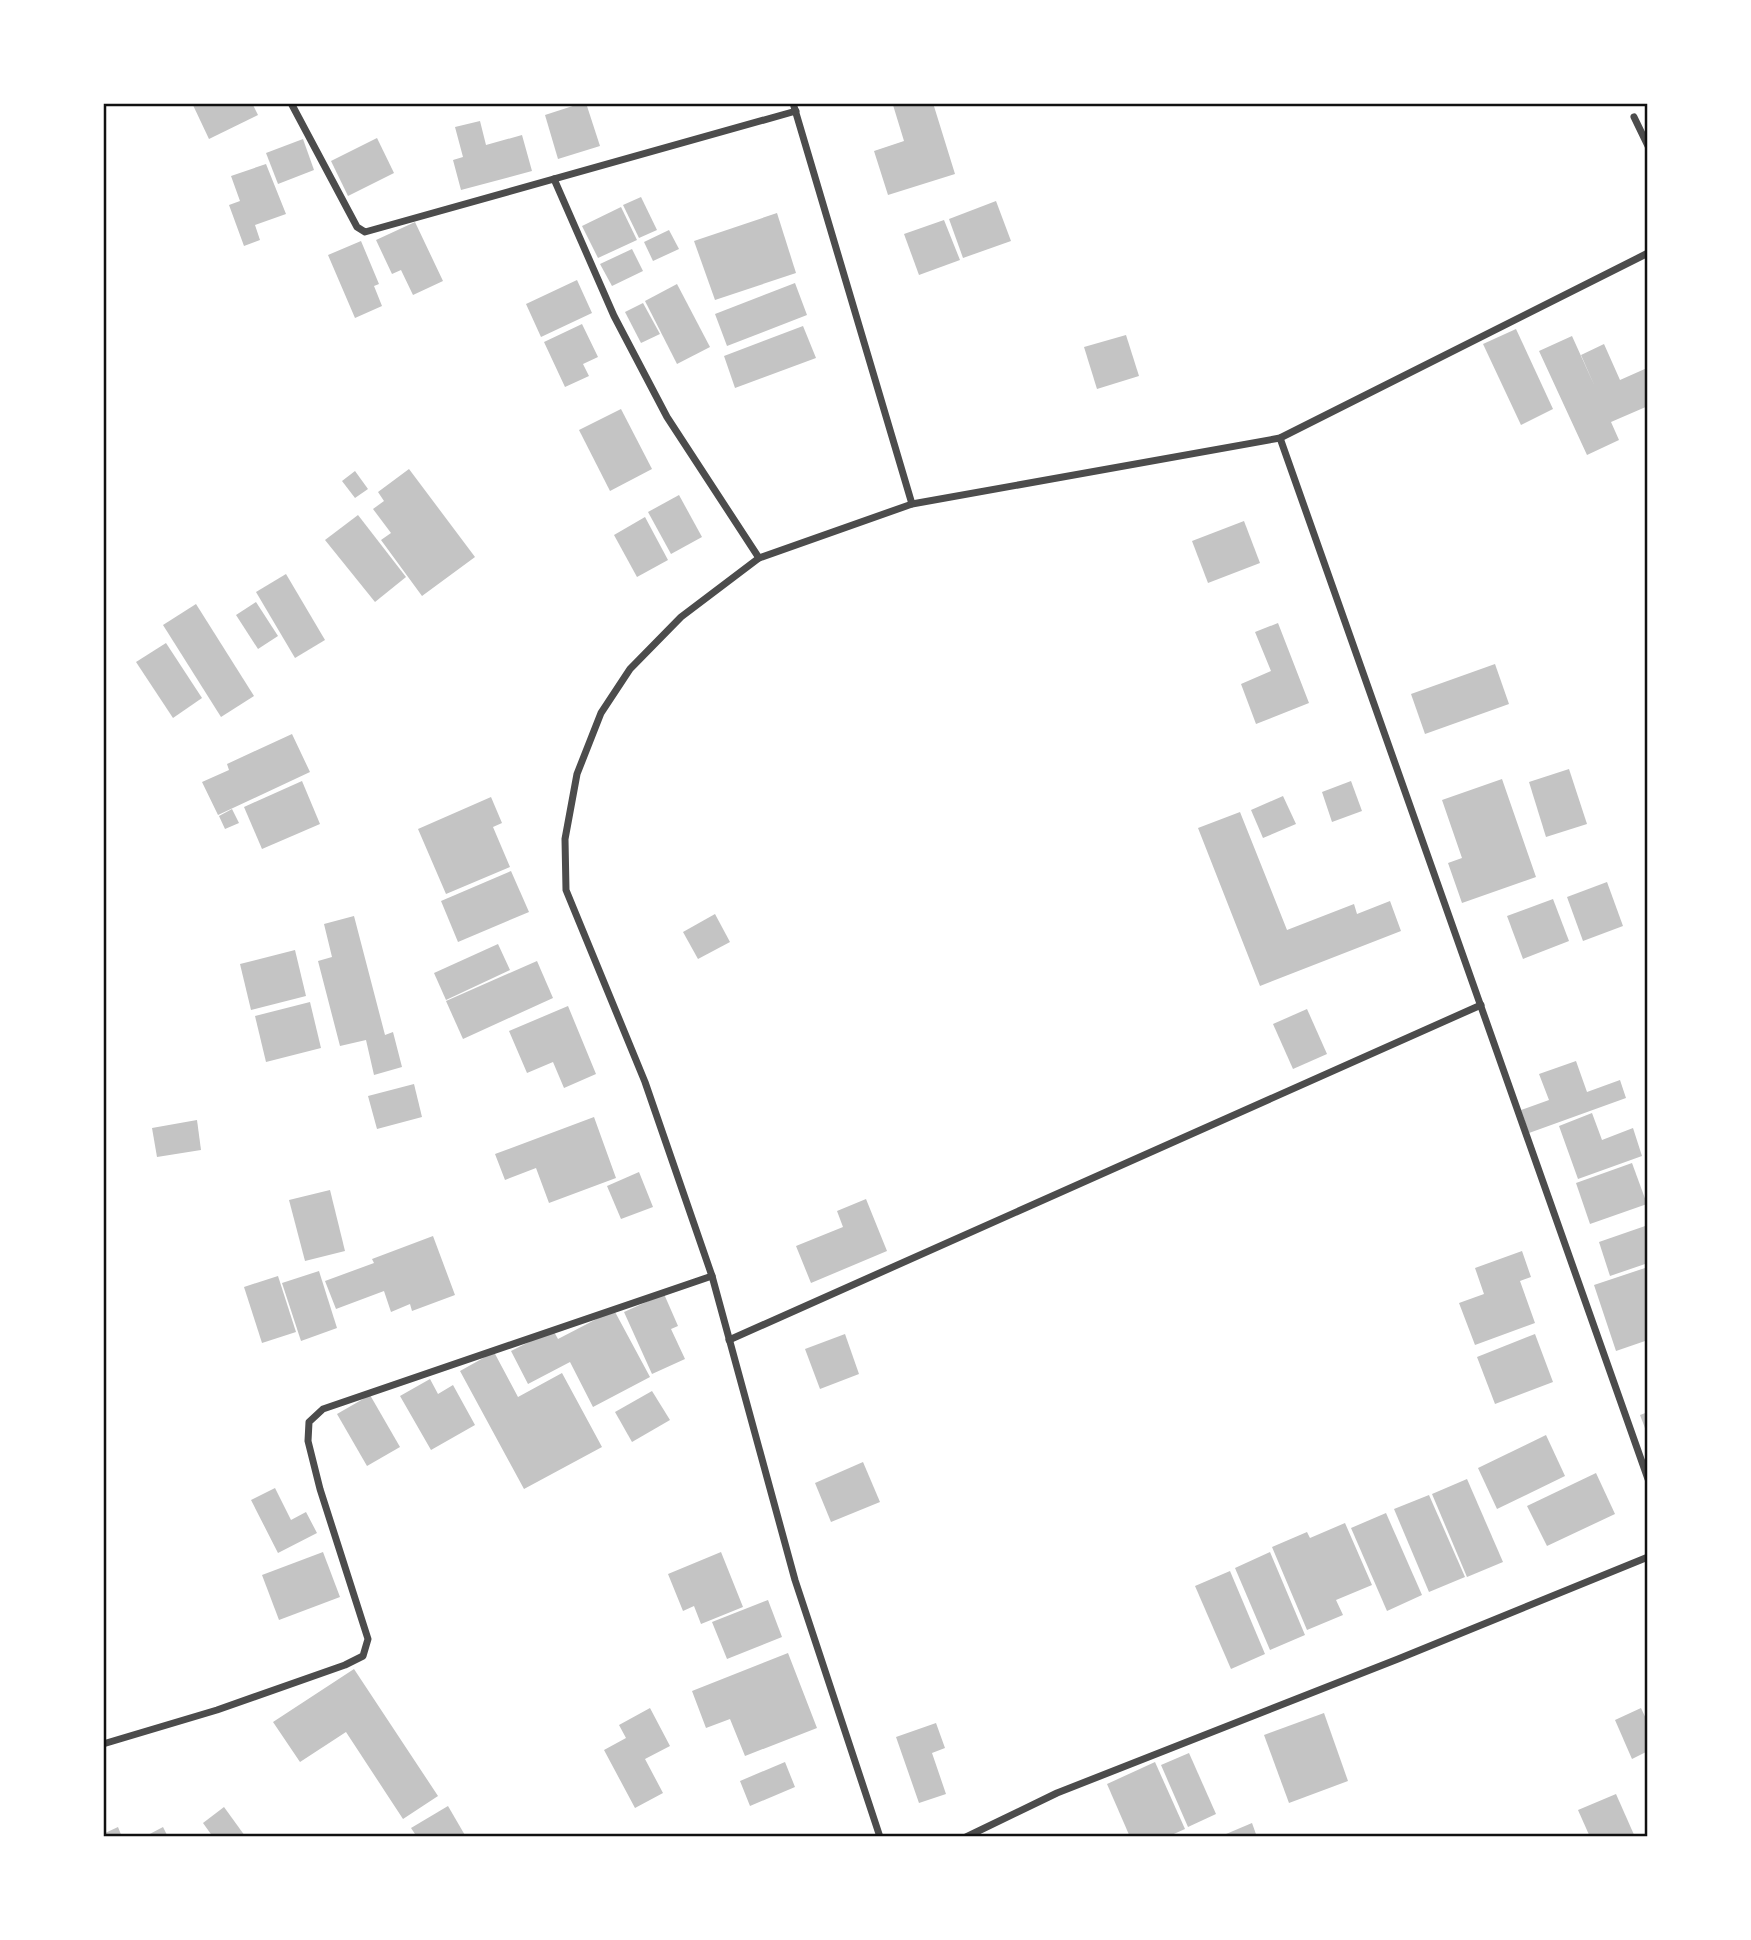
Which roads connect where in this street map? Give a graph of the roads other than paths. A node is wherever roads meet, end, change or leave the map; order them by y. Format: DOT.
graph roads {
  1 [pos="291,103"];
  2 [pos="795,107"];
  3 [pos="1634,117"];
  4 [pos="1648,146"];
  5 [pos="554,179"];
  6 [pos="1648,253"];
  7 [pos="1280,438"];
  8 [pos="912,504"];
  9 [pos="759,558"];
  10 [pos="1481,1005"];
  11 [pos="712,1276"];
  12 [pos="729,1340"];
  13 [pos="1648,1479"];
  14 [pos="1648,1557"];
  15 [pos="103,1744"];
  16 [pos="880,1837"];
  17 [pos="966,1837"];
  1 -- 5 [label="street"];
  2 -- 5 [label="street"];
  2 -- 8 [label="street"];
  3 -- 4 [label="street"];
  5 -- 9 [label="street"];
  6 -- 7 [label="street"];
  7 -- 8 [label="street"];
  7 -- 10 [label="street"];
  8 -- 9 [label="street"];
  9 -- 11 [label="street"];
  10 -- 12 [label="street"];
  10 -- 13 [label="street"];
  11 -- 12 [label="street"];
  11 -- 15 [label="street"];
  12 -- 16 [label="street"];
  14 -- 17 [label="street"];
}
